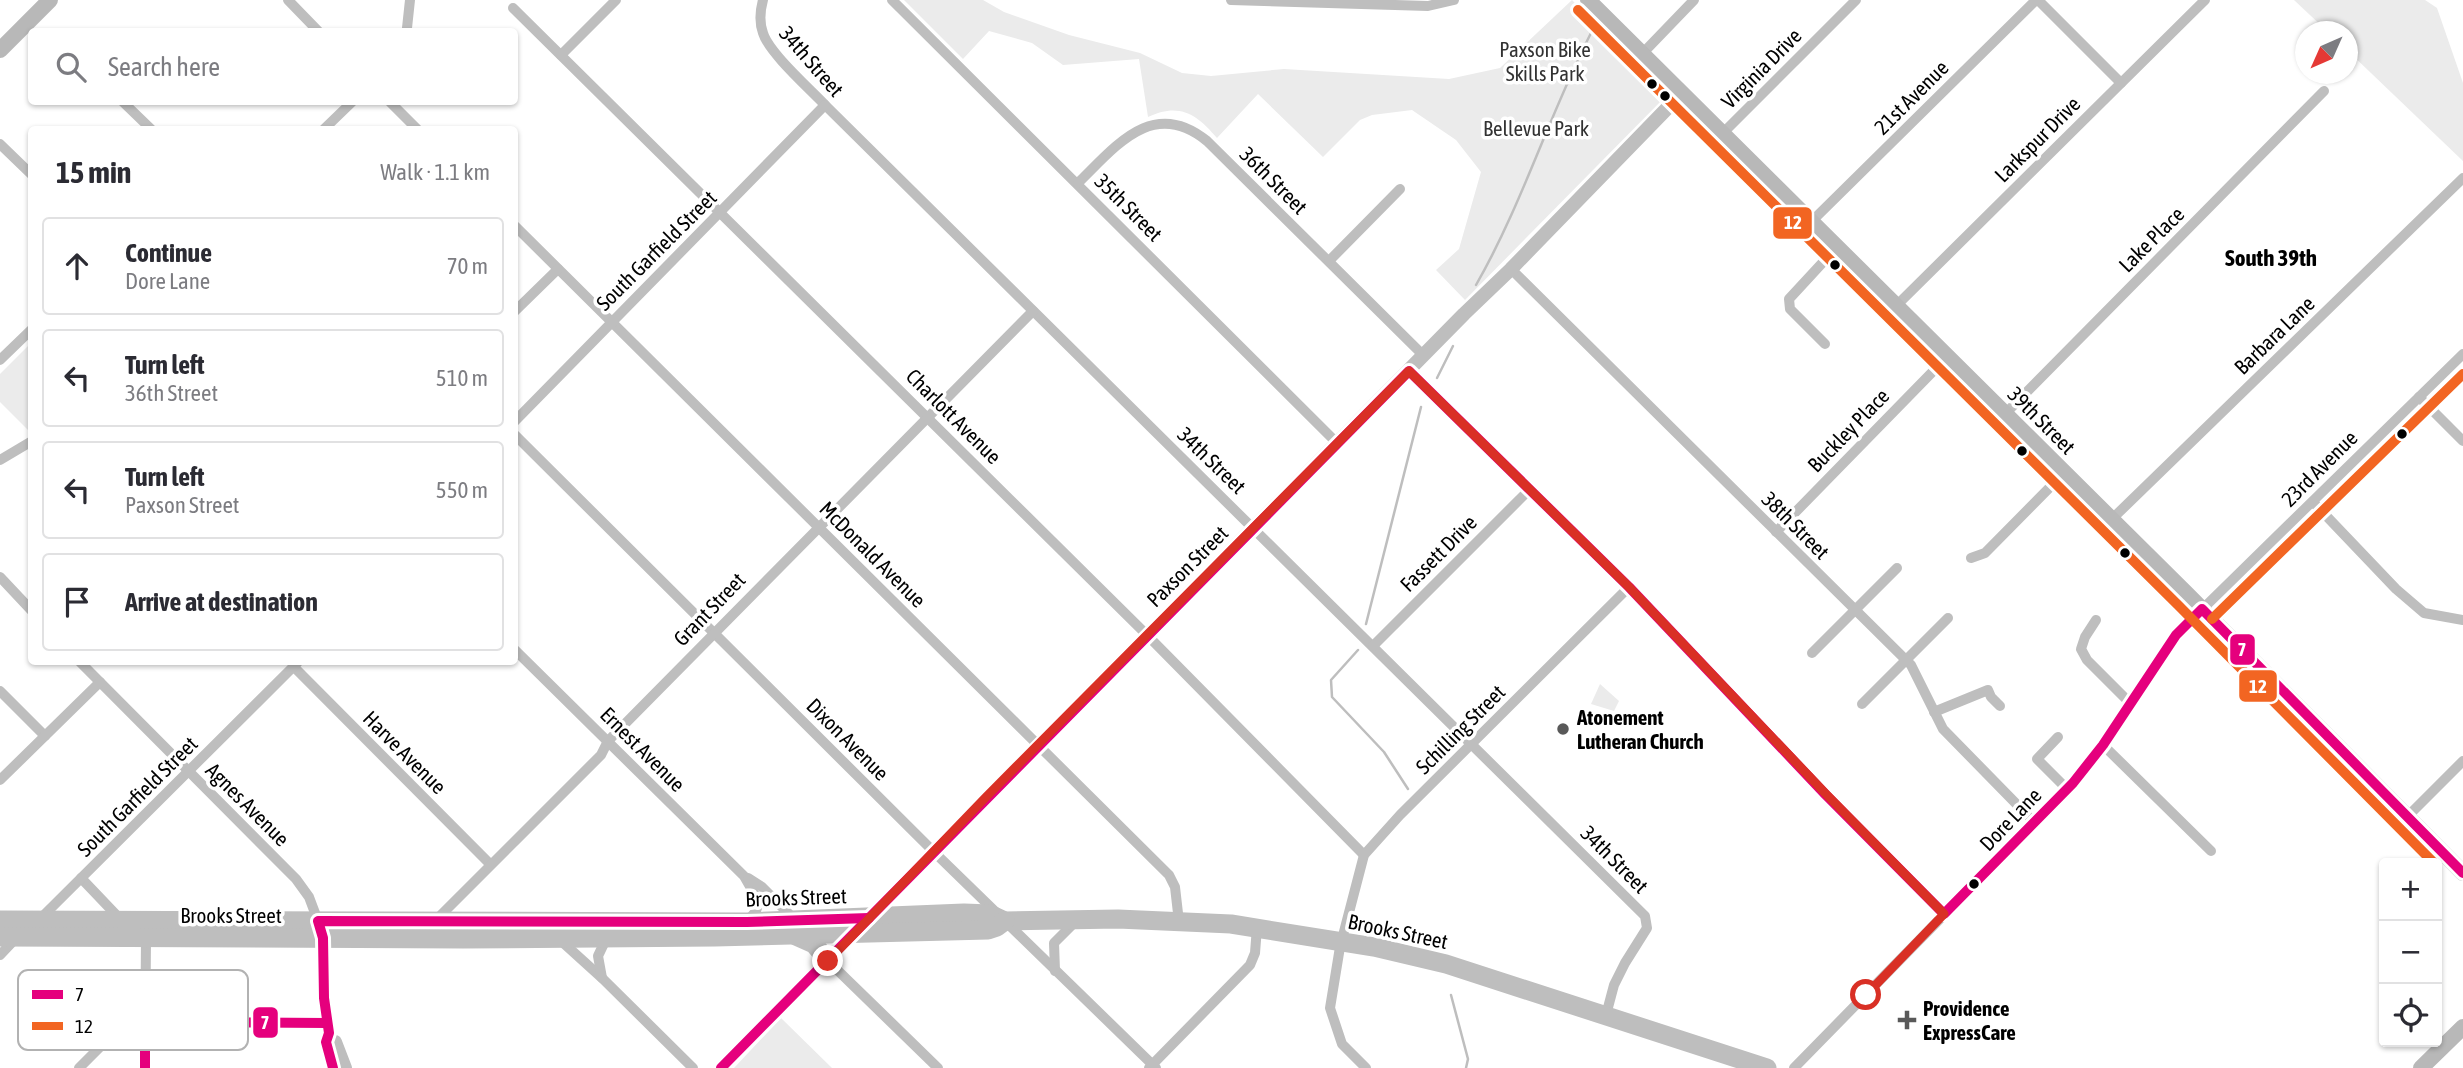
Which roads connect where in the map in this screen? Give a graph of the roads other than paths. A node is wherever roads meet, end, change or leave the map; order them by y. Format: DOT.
graph roads {
  1 [pos="50,0"];
  2 [pos="288,0"];
  3 [pos="410,0"];
  4 [pos="616,0"];
  5 [pos="763,0"];
  6 [pos="892,0"];
  7 [pos="1231,0"];
  8 [pos="1454,0"];
  9 [pos="1588,0"];
  10 [pos="1694,0"];
  11 [pos="1856,0"];
  12 [pos="2037,0"];
  13 [pos="2205,0"];
  14 [pos="1378,3"];
  15 [pos="513,8"];
  16 [pos="315,28"];
  17 [pos="407,28"];
  18 [pos="0,50"];
  19 [pos="1642,54"];
  20 [pos="561,55"];
  21 [pos="2121,83"];
  22 [pos="2324,91"];
  23 [pos="1682,93"];
  24 [pos="126,105"];
  25 [pos="349,105"];
  26 [pos="393,105"];
  27 [pos="825,105"];
  28 [pos="148,126"];
  29 [pos="327,126"];
  30 [pos="414,126"];
  31 [pos="1723,133"];
  32 [pos="0,144"];
  33 [pos="28,171"];
  34 [pos="2463,178"];
  35 [pos="1078,183"];
  36 [pos="1400,189"];
  37 [pos="720,214"];
  38 [pos="1812,221"];
  39 [pos="518,229"];
  40 [pos="1837,247"];
  41 [pos="1329,261"];
  42 [pos="558,269"];
  43 [pos="1511,269"];
  44 [pos="1897,305"];
  45 [pos="518,309"];
  46 [pos="1033,311"];
  47 [pos="612,322"];
  48 [pos="28,333"];
  49 [pos="1825,344"];
  50 [pos="2463,354"];
  51 [pos="1424,356"];
  52 [pos="1948,356"];
  53 [pos="0,360"];
  54 [pos="1409,371"];
  55 [pos="2419,397"];
  56 [pos="2005,414"];
  57 [pos="928,417"];
  58 [pos="518,418"];
  59 [pos="518,439"];
  60 [pos="2463,441"];
  61 [pos="28,443"];
  62 [pos="1338,444"];
  63 [pos="0,460"];
  64 [pos="2064,472"];
  65 [pos="1531,488"];
  66 [pos="2313,502"];
  67 [pos="2112,519"];
  68 [pos="818,526"];
  69 [pos="1254,528"];
  70 [pos="1776,532"];
  71 [pos="1971,558"];
  72 [pos="1897,568"];
  73 [pos="0,577"];
  74 [pos="1629,587"];
  75 [pos="28,607"];
  76 [pos="2202,609"];
  77 [pos="1855,610"];
  78 [pos="1948,618"];
  79 [pos="2096,620"];
  80 [pos="2463,620"];
  81 [pos="714,632"];
  82 [pos="1147,635"];
  83 [pos="1373,646"];
  84 [pos="518,653"];
  85 [pos="1812,653"];
  86 [pos="1906,660"];
  87 [pos="83,665"];
  88 [pos="294,665"];
  89 [pos="296,665"];
  90 [pos="100,682"];
  91 [pos="0,691"];
  92 [pos="1862,704"];
  93 [pos="2131,704"];
  94 [pos="2000,706"];
  95 [pos="1934,712"];
  96 [pos="44,736"];
  97 [pos="2059,737"];
  98 [pos="608,741"];
  99 [pos="1038,745"];
  100 [pos="1472,745"];
  101 [pos="2104,745"];
  102 [pos="2463,761"];
  103 [pos="189,771"];
  104 [pos="0,780"];
  105 [pos="2067,789"];
  106 [pos="2408,816"];
  107 [pos="2034,822"];
  108 [pos="2211,851"];
  109 [pos="934,852"];
  110 [pos="1364,855"];
  111 [pos="490,864"];
  112 [pos="2463,873"];
  113 [pos="744,876"];
  114 [pos="81,878"];
  115 [pos="1944,914"];
  116 [pos="0,920"];
  117 [pos="40,920"];
  118 [pos="122,920"];
  119 [pos="1081,920"];
  120 [pos="1004,921"];
  121 [pos="747,922"];
  122 [pos="1180,922"];
  123 [pos="433,923"];
  124 [pos="863,925"];
  125 [pos="1257,927"];
  126 [pos="792,928"];
  127 [pos="321,930"];
  128 [pos="9,937"];
  129 [pos="146,937"];
  130 [pos="607,937"];
  131 [pos="419,938"];
  132 [pos="558,938"];
  133 [pos="1341,942"];
  134 [pos="0,955"];
  135 [pos="828,961"];
  136 [pos="146,970"];
  137 [pos="1055,971"];
  138 [pos="602,978"];
  139 [pos="1606,1015"];
  140 [pos="2463,1027"];
  141 [pos="329,1032"];
  142 [pos="97,1050"];
  143 [pos="145,1050"];
  144 [pos="1152,1067"];
  145 [pos="79,1068"];
  146 [pos="145,1068"];
  147 [pos="333,1068"];
  148 [pos="345,1068"];
  149 [pos="693,1068"];
  150 [pos="721,1068"];
  151 [pos="938,1068"];
  152 [pos="1366,1068"];
  153 [pos="1767,1068"];
  154 [pos="1794,1068"];
  155 [pos="2421,1068"];
  1 -- 18 [label="main road"];
  2 -- 16 [label="street"];
  3 -- 17 [label="street"];
  4 -- 20 [label="street"];
  5 -- 27 [label="street, 34th Street"];
  6 -- 35 [label="street, 35th Street"];
  7 -- 14 [label="street"];
  8 -- 14 [label="street"];
  9 -- 19 [label="main road, 39th Street"];
  10 -- 19 [label="street"];
  11 -- 31 [label="street, Virginia Drive"];
  12 -- 21 [label="street"];
  12 -- 38 [label="street, 21st Avenue"];
  13 -- 21 [label="street, Larkspur Drive"];
  15 -- 20 [label="street, Charlott Avenue"];
  19 -- 23 [label="main road, 39th Street"];
  20 -- 37 [label="street, Charlott Avenue"];
  21 -- 44 [label="street, Larkspur Drive"];
  22 -- 56 [label="street, Lake Place"];
  23 -- 31 [label="main road, 39th Street"];
  23 -- 43 [label="street, Paxson Street"];
  24 -- 28 [label="street"];
  25 -- 29 [label="street"];
  26 -- 30 [label="street"];
  27 -- 37 [label="street, South Garfield Street"];
  27 -- 46 [label="street, 34th Street"];
  31 -- 38 [label="main road, 39th Street"];
  32 -- 33 [label="street"];
  34 -- 67 [label="street, Barbara Lane"];
  35 -- 41 [label="street, 36th Street"];
  35 -- 62 [label="street, 35th Street"];
  36 -- 41 [label="street"];
  37 -- 47 [label="street, South Garfield Street"];
  37 -- 57 [label="street, Charlott Avenue"];
  38 -- 40 [label="main road, 39th Street"];
  39 -- 42 [label="street, McDonald Avenue"];
  40 -- 44 [label="main road, 39th Street"];
  40 -- 49 [label="street"];
  41 -- 51 [label="street, 36th Street"];
  42 -- 45 [label="street"];
  42 -- 47 [label="street, McDonald Avenue"];
  43 -- 51 [label="street, Paxson Street"];
  43 -- 70 [label="street, 38th Street"];
  44 -- 52 [label="main road, 39th Street"];
  46 -- 57 [label="street, Grant Street"];
  46 -- 69 [label="street, 34th Street"];
  47 -- 58 [label="street, South Garfield Street"];
  47 -- 68 [label="street, McDonald Avenue"];
  48 -- 53 [label="street"];
  50 -- 55 [label="street, 23rd Avenue"];
  51 -- 54 [label="street, Paxson Street"];
  52 -- 56 [label="main road, 39th Street"];
  52 -- 70 [label="street, Buckley Place"];
  54 -- 62 [label="street, Paxson Street"];
  54 -- 65 [label="street"];
  55 -- 60 [label="street"];
  55 -- 66 [label="street, 23rd Avenue"];
  56 -- 64 [label="main road, 39th Street"];
  57 -- 68 [label="street, Grant Street"];
  57 -- 82 [label="street, Charlott Avenue"];
  59 -- 81 [label="street, Dixon Avenue"];
  61 -- 63 [label="street"];
  62 -- 69 [label="street, Paxson Street"];
  64 -- 67 [label="main road, 39th Street"];
  64 -- 71 [label="street"];
  65 -- 74 [label="street"];
  65 -- 83 [label="street, Fassett Drive"];
  66 -- 76 [label="street, 23rd Avenue"];
  66 -- 80 [label="street"];
  67 -- 76 [label="main road, 39th Street"];
  68 -- 81 [label="street, Grant Street"];
  68 -- 99 [label="street, McDonald Avenue"];
  69 -- 82 [label="street, Paxson Street"];
  69 -- 83 [label="street, 34th Street"];
  70 -- 77 [label="street, 38th Street"];
  72 -- 77 [label="street"];
  73 -- 75 [label="street"];
  74 -- 100 [label="street, Schilling Street"];
  74 -- 115 [label="street"];
  76 -- 93 [label="street, Dore Lane"];
  76 -- 106 [label="main road, 39th Street"];
  77 -- 85 [label="street"];
  77 -- 86 [label="street, 38th Street"];
  78 -- 86 [label="street"];
  79 -- 93 [label="street"];
  81 -- 98 [label="street, Grant Street"];
  81 -- 109 [label="street, Dixon Avenue"];
  82 -- 99 [label="street, Paxson Street"];
  82 -- 110 [label="street, Charlott Avenue"];
  83 -- 100 [label="street, 34th Street"];
  84 -- 98 [label="street, Ernest Avenue"];
  86 -- 92 [label="street"];
  86 -- 95 [label="street, 38th Street"];
  87 -- 90 [label="street, Agnes Avenue"];
  88 -- 103 [label="street, South Garfield Street"];
  89 -- 111 [label="street, Harve Avenue"];
  90 -- 96 [label="street"];
  90 -- 103 [label="street, Agnes Avenue"];
  91 -- 96 [label="street"];
  93 -- 101 [label="street, Dore Lane"];
  94 -- 95 [label="street"];
  95 -- 107 [label="street, 38th Street"];
  96 -- 104 [label="street"];
  97 -- 105 [label="street"];
  98 -- 111 [label="street, Grant Street"];
  98 -- 113 [label="street, Ernest Avenue"];
  99 -- 109 [label="street, Paxson Street"];
  99 -- 122 [label="street, McDonald Avenue"];
  100 -- 110 [label="street, Schilling Street"];
  100 -- 139 [label="street, 34th Street"];
  101 -- 105 [label="street, Dore Lane"];
  101 -- 108 [label="street"];
  102 -- 106 [label="street"];
  103 -- 114 [label="street, South Garfield Street"];
  103 -- 127 [label="street, Agnes Avenue"];
  105 -- 107 [label="street, Dore Lane"];
  106 -- 112 [label="main road, 39th Street"];
  107 -- 115 [label="street, Dore Lane"];
  109 -- 120 [label="street, Dixon Avenue"];
  109 -- 124 [label="street, Paxson Street"];
  110 -- 133 [label="street, Schilling Street"];
  111 -- 123 [label="street, Grant Street"];
  113 -- 121 [label="street, Ernest Avenue"];
  113 -- 126 [label="street, Ernest Avenue"];
  114 -- 117 [label="street, South Garfield Street"];
  114 -- 118 [label="street"];
  115 -- 154 [label="street, Dore Lane"];
  116 -- 117 [label="highway, Brooks Street"];
  117 -- 118 [label="highway, Brooks Street"];
  117 -- 128 [label="street, South Garfield Street"];
  118 -- 127 [label="highway, Brooks Street"];
  119 -- 120 [label="highway, Brooks Street"];
  119 -- 122 [label="highway, Brooks Street"];
  119 -- 137 [label="street"];
  120 -- 124 [label="highway, Brooks Street"];
  120 -- 137 [label="street, Dixon Avenue"];
  121 -- 123 [label="highway, Brooks Street"];
  121 -- 126 [label="highway, Brooks Street"];
  122 -- 125 [label="highway, Brooks Street"];
  123 -- 127 [label="highway, Brooks Street"];
  123 -- 131 [label="street, Grant Street"];
  124 -- 126 [label="highway, Brooks Street"];
  124 -- 135 [label="street, Paxson Street"];
  125 -- 133 [label="highway, Brooks Street"];
  125 -- 144 [label="street"];
  126 -- 130 [label="highway, Brooks Street"];
  126 -- 135 [label="highway"];
  127 -- 129 [label="highway, Brooks Street"];
  127 -- 131 [label="highway, Brooks Street"];
  127 -- 141 [label="street"];
  128 -- 129 [label="highway, Brooks Street"];
  128 -- 134 [label="street, South Garfield Street"];
  129 -- 136 [label="street"];
  130 -- 132 [label="highway, Brooks Street"];
  130 -- 138 [label="street"];
  131 -- 132 [label="highway, Brooks Street"];
  132 -- 138 [label="street"];
  133 -- 139 [label="highway, Brooks Street"];
  133 -- 152 [label="street"];
  135 -- 150 [label="street, Paxson Street"];
  135 -- 151 [label="street"];
  137 -- 144 [label="street, Dixon Avenue"];
  138 -- 149 [label="street"];
  139 -- 153 [label="highway, Brooks Street"];
  140 -- 155 [label="main road"];
  141 -- 147 [label="street"];
  141 -- 148 [label="street"];
  142 -- 145 [label="street"];
  143 -- 146 [label="street"];
}
